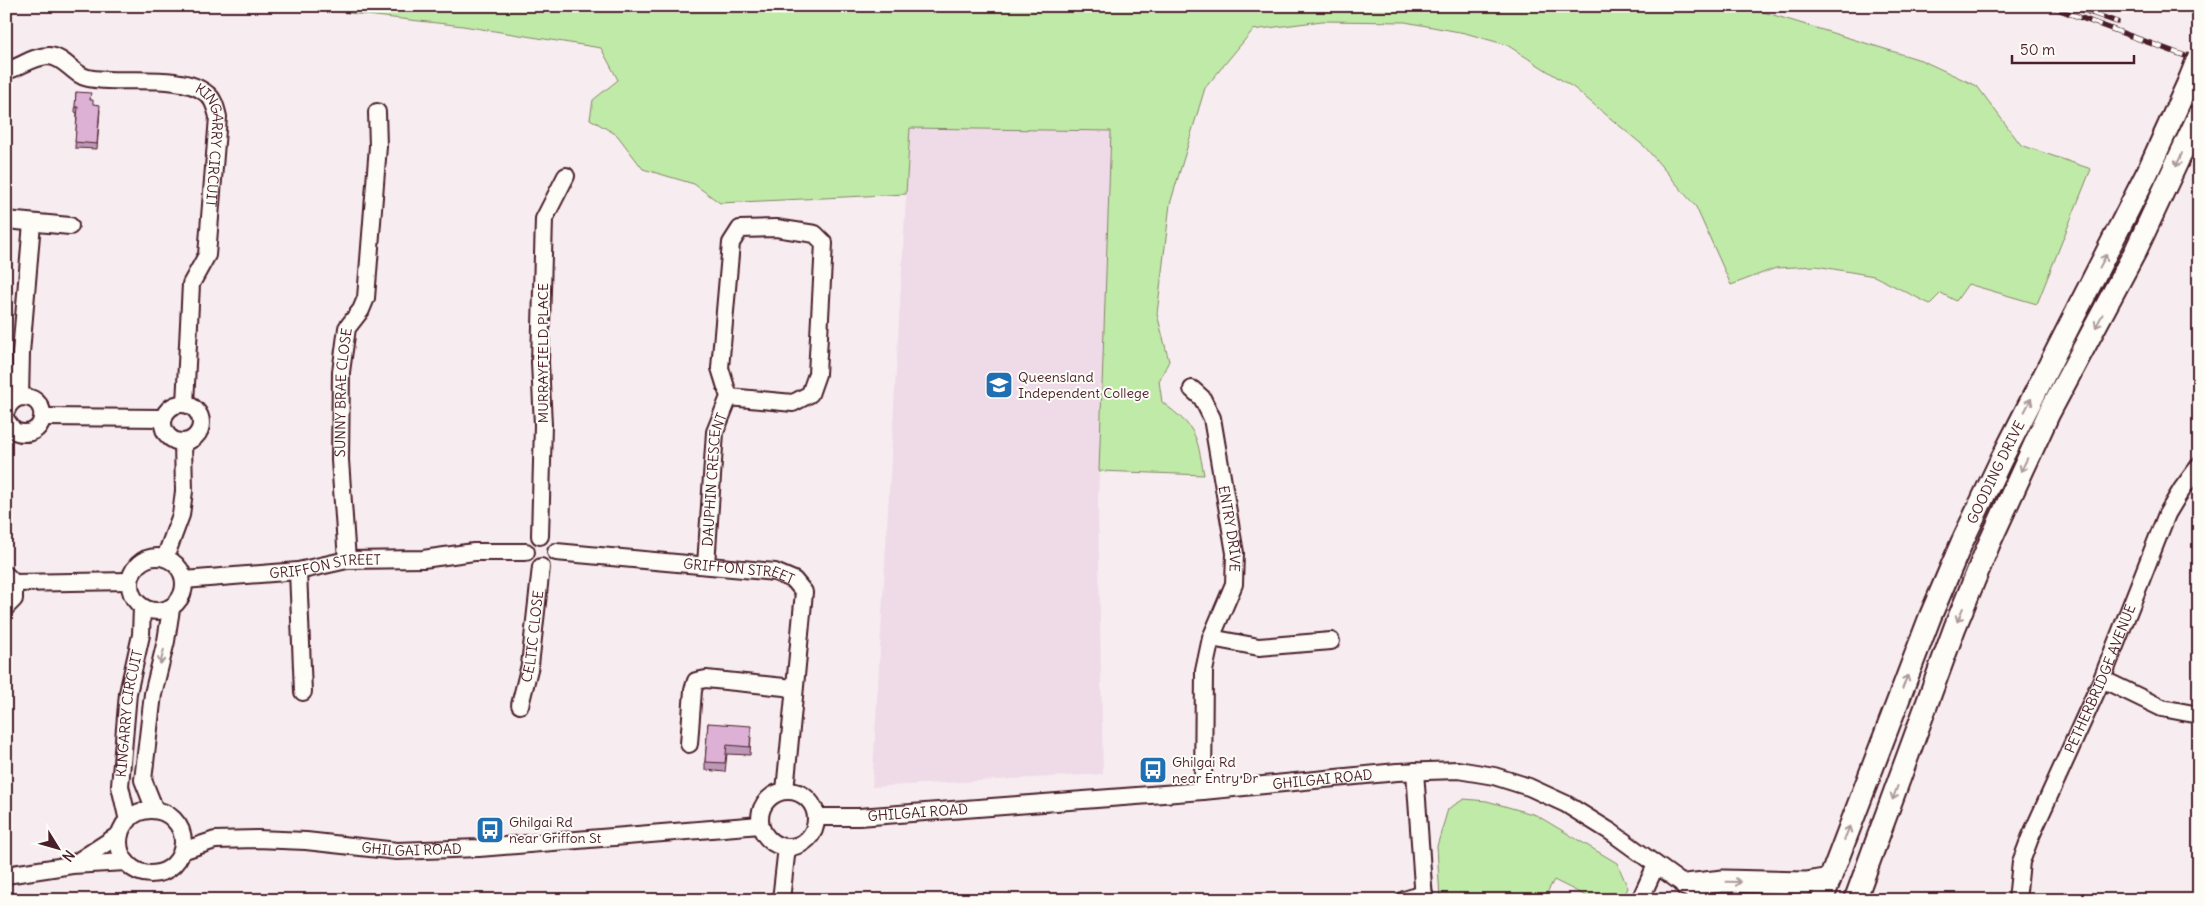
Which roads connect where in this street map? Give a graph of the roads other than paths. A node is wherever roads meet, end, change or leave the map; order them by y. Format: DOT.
graph roads {
  1 [pos="2199,56"];
  2 [pos="6,71"];
  3 [pos="377,112"];
  4 [pos="2199,115"];
  5 [pos="566,176"];
  6 [pos="6,220"];
  7 [pos="32,223"];
  8 [pos="70,226"];
  9 [pos="1192,389"];
  10 [pos="729,396"];
  11 [pos="20,397"];
  12 [pos="185,404"];
  13 [pos="6,411"];
  14 [pos="43,417"];
  15 [pos="164,418"];
  16 [pos="6,421"];
  17 [pos="183,442"];
  18 [pos="2199,466"];
  19 [pos="540,536"];
  20 [pos="526,552"];
  21 [pos="556,552"];
  22 [pos="165,558"];
  23 [pos="347,560"];
  24 [pos="706,565"];
  25 [pos="541,567"];
  26 [pos="298,571"];
  27 [pos="10,579"];
  28 [pos="184,580"];
  29 [pos="130,581"];
  30 [pos="6,607"];
  31 [pos="142,607"];
  32 [pos="171,609"];
  33 [pos="1211,638"];
  34 [pos="1331,641"];
  35 [pos="2102,679"];
  36 [pos="794,688"];
  37 [pos="303,692"];
  38 [pos="520,705"];
  39 [pos="2199,715"];
  40 [pos="688,744"];
  41 [pos="1415,771"];
  42 [pos="785,791"];
  43 [pos="1203,791"];
  44 [pos="155,810"];
  45 [pos="816,817"];
  46 [pos="760,825"];
  47 [pos="124,827"];
  48 [pos="182,832"];
  49 [pos="215,840"];
  50 [pos="787,847"];
  51 [pos="182,851"];
  52 [pos="126,862"];
  53 [pos="1656,865"];
  54 [pos="72,866"];
  55 [pos="6,874"];
  56 [pos="1830,879"];
  57 [pos="1686,885"];
  58 [pos="1424,897"];
  59 [pos="1707,899"];
  60 [pos="781,900"];
  61 [pos="1404,900"];
  62 [pos="1640,900"];
  63 [pos="1822,900"];
  64 [pos="1855,900"];
  65 [pos="2017,900"];
  56 -- 1 [label="main road, GOODING DRIVE, one-way, bridge"];
  2 -- 12 [label="street, KINGARRY CIRCUIT"];
  3 -- 23 [label="street, SUNNY BRAE CLOSE"];
  4 -- 64 [label="main road, GOODING DRIVE, one-way"];
  5 -- 19 [label="street, MURRAYFIELD PLACE"];
  6 -- 7 [label="street"];
  7 -- 8 [label="street"];
  7 -- 11 [label="street"];
  9 -- 33 [label="street, ENTRY DRIVE"];
  10 -- 10 [label="street, DAUPHIN CRESCENT"];
  10 -- 24 [label="street, DAUPHIN CRESCENT"];
  11 -- 13 [label="street"];
  11 -- 14 [label="street"];
  12 -- 15 [label="street"];
  12 -- 17 [label="street"];
  14 -- 15 [label="street"];
  14 -- 16 [label="street"];
  15 -- 17 [label="street"];
  17 -- 22 [label="street"];
  18 -- 35 [label="street, PETHERBRIDGE AVENUE"];
  19 -- 20 [label="street"];
  19 -- 21 [label="street"];
  20 -- 23 [label="street, GRIFFON STREET"];
  20 -- 25 [label="street"];
  21 -- 24 [label="street, GRIFFON STREET"];
  21 -- 25 [label="street"];
  22 -- 28 [label="street"];
  22 -- 29 [label="street"];
  23 -- 26 [label="street, GRIFFON STREET"];
  24 -- 36 [label="street, GRIFFON STREET"];
  25 -- 38 [label="street, CELTIC CLOSE"];
  26 -- 28 [label="street, GRIFFON STREET"];
  26 -- 37 [label="street"];
  27 -- 29 [label="street"];
  27 -- 30 [label="street"];
  28 -- 32 [label="street, KINGARRY CIRCUIT"];
  29 -- 31 [label="street, KINGARRY CIRCUIT"];
  31 -- 32 [label="street"];
  31 -- 47 [label="street, KINGARRY CIRCUIT"];
  32 -- 44 [label="street, KINGARRY CIRCUIT, one-way"];
  33 -- 34 [label="street"];
  33 -- 43 [label="street, ENTRY DRIVE"];
  35 -- 39 [label="street"];
  35 -- 65 [label="street, PETHERBRIDGE AVENUE"];
  36 -- 40 [label="street"];
  36 -- 42 [label="street, GRIFFON STREET"];
  41 -- 43 [label="street, GHILGAI ROAD"];
  41 -- 53 [label="street, GHILGAI ROAD"];
  41 -- 58 [label="street"];
  42 -- 45 [label="street"];
  42 -- 46 [label="street"];
  43 -- 45 [label="street, GHILGAI ROAD"];
  44 -- 47 [label="street"];
  44 -- 48 [label="street"];
  45 -- 50 [label="street"];
  46 -- 49 [label="street, GHILGAI ROAD"];
  46 -- 50 [label="street"];
  47 -- 52 [label="street"];
  47 -- 54 [label="street"];
  48 -- 49 [label="street"];
  48 -- 51 [label="street"];
  49 -- 51 [label="street"];
  50 -- 60 [label="street"];
  51 -- 52 [label="street"];
  52 -- 54 [label="street"];
  53 -- 57 [label="street, GHILGAI ROAD"];
  53 -- 62 [label="street"];
  54 -- 55 [label="street"];
  57 -- 56 [label="main road, one-way"];
  56 -- 63 [label="main road, GOODING DRIVE"];
  57 -- 59 [label="street, GHILGAI ROAD"];
  58 -- 61 [label="street"];
}
